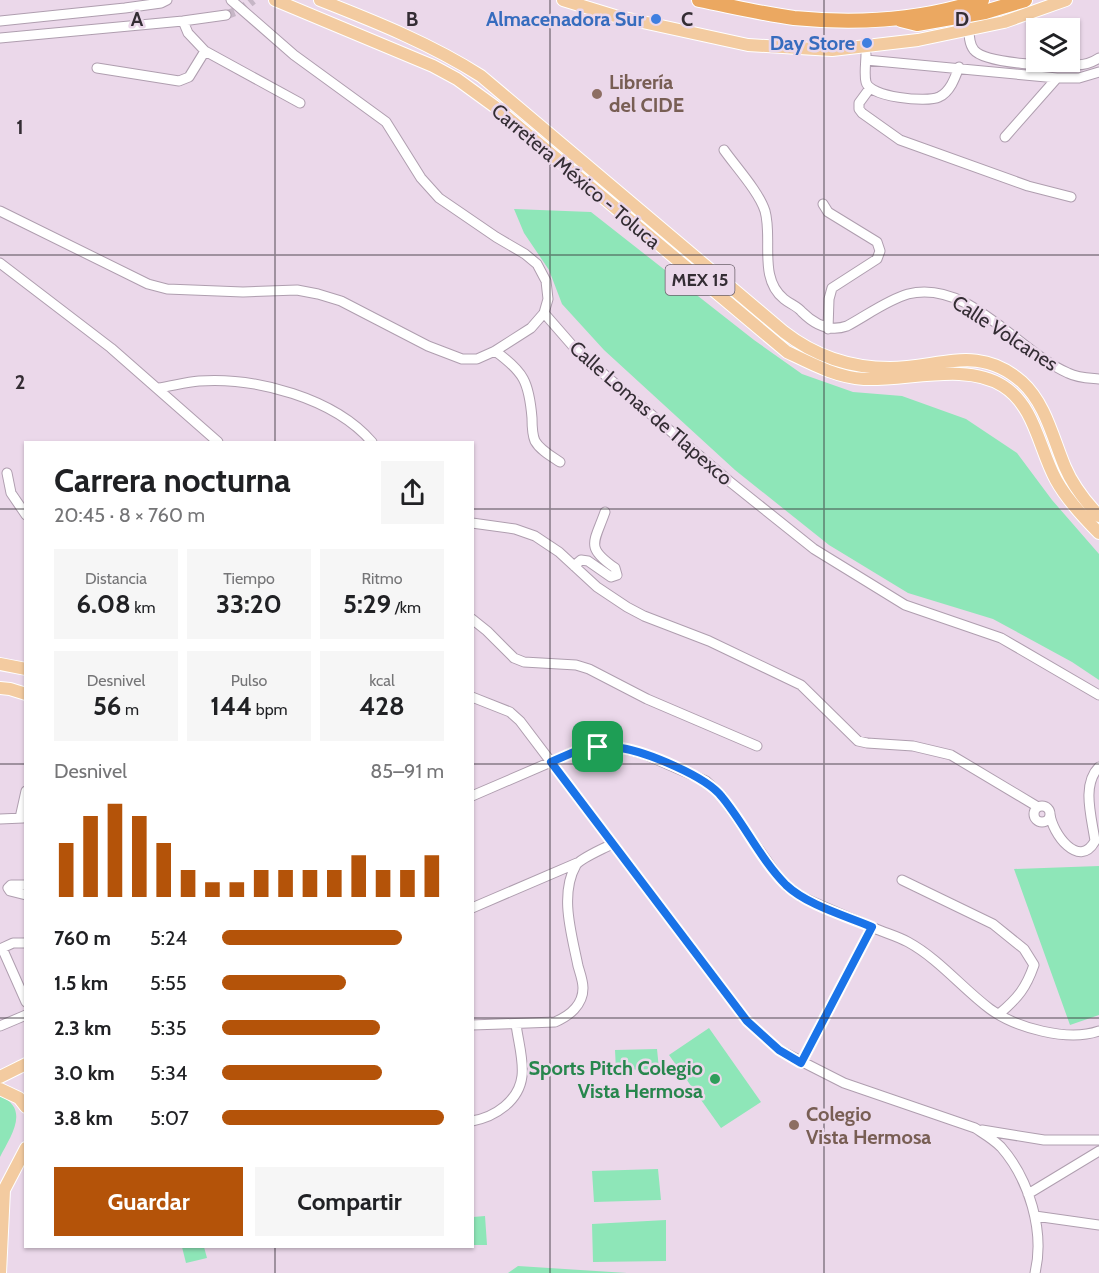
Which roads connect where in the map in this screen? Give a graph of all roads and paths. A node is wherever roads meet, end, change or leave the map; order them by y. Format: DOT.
graph roads {
  1 [pos="167,0"];
  2 [pos="231,0"];
  3 [pos="275,0"];
  4 [pos="320,0"];
  5 [pos="563,0"];
  6 [pos="699,0"];
  7 [pos="982,0"];
  8 [pos="1009,0"];
  9 [pos="1025,0"];
  10 [pos="1066,0"];
  11 [pos="226,15"];
  12 [pos="896,18"];
  13 [pos="0,21"];
  14 [pos="183,21"];
  15 [pos="968,21"];
  16 [pos="0,38"];
  17 [pos="867,46"];
  18 [pos="205,51"];
  19 [pos="1099,58"];
  20 [pos="866,60"];
  21 [pos="959,67"];
  22 [pos="98,68"];
  23 [pos="1099,72"];
  24 [pos="1057,78"];
  25 [pos="870,88"];
  26 [pos="300,103"];
  27 [pos="1005,137"];
  28 [pos="724,150"];
  29 [pos="1071,197"];
  30 [pos="823,204"];
  31 [pos="0,211"];
  32 [pos="0,263"];
  33 [pos="544,313"];
  34 [pos="828,329"];
  35 [pos="495,351"];
  36 [pos="1099,379"];
  37 [pos="158,388"];
  38 [pos="217,441"];
  39 [pos="371,441"];
  40 [pos="560,462"];
  41 [pos="7,474"];
  42 [pos="24,512"];
  43 [pos="605,512"];
  44 [pos="1099,516"];
  45 [pos="474,523"];
  46 [pos="1099,533"];
  47 [pos="574,566"];
  48 [pos="474,621"];
  49 [pos="0,664"];
  50 [pos="24,669"];
  51 [pos="0,688"];
  52 [pos="24,693"];
  53 [pos="1099,695"];
  54 [pos="474,698"];
  55 [pos="756,746"];
  56 [pos="551,762"];
  57 [pos="1099,767"];
  58 [pos="474,795"];
  59 [pos="23,818"];
  60 [pos="0,819"];
  61 [pos="612,844"];
  62 [pos="577,863"];
  63 [pos="902,880"];
  64 [pos="24,885"];
  65 [pos="4,888"];
  66 [pos="24,894"];
  67 [pos="474,907"];
  68 [pos="872,927"];
  69 [pos="24,943"];
  70 [pos="1,949"];
  71 [pos="24,998"];
  72 [pos="999,1014"];
  73 [pos="24,1016"];
  74 [pos="516,1024"];
  75 [pos="474,1025"];
  76 [pos="0,1026"];
  77 [pos="1099,1031"];
  78 [pos="801,1063"];
  79 [pos="24,1065"];
  80 [pos="0,1077"];
  81 [pos="0,1089"];
  82 [pos="24,1105"];
  83 [pos="474,1121"];
  84 [pos="975,1128"];
  85 [pos="1099,1140"];
  86 [pos="1099,1151"];
  87 [pos="24,1152"];
  88 [pos="2,1191"];
  89 [pos="1028,1194"];
  90 [pos="1035,1216"];
  91 [pos="1099,1225"];
  92 [pos="1035,1271"];
  93 [pos="0,1273"];
  94 [pos="1046,1273"];
  1 -- 13 [label="street"];
  2 -- 33 [label="street"];
  3 -- 46 [label="main road, Carretera México - Toluca / MEX 15"];
  4 -- 44 [label="main road, Carretera México - Toluca / MEX 15"];
  5 -- 17 [label="main road"];
  6 -- 12 [label="highway"];
  7 -- 12 [label="highway"];
  8 -- 15 [label="highway"];
  9 -- 15 [label="highway"];
  10 -- 15 [label="main road"];
  11 -- 14 [label="street"];
  12 -- 15 [label="highway"];
  14 -- 16 [label="street"];
  14 -- 18 [label="street"];
  15 -- 17 [label="main road"];
  15 -- 19 [label="street"];
  17 -- 20 [label="street"];
  18 -- 22 [label="street"];
  18 -- 26 [label="street"];
  20 -- 21 [label="street"];
  20 -- 25 [label="street"];
  21 -- 24 [label="street"];
  21 -- 25 [label="street"];
  23 -- 24 [label="street"];
  24 -- 27 [label="street"];
  25 -- 29 [label="street"];
  28 -- 34 [label="street"];
  30 -- 34 [label="street"];
  31 -- 35 [label="street"];
  32 -- 37 [label="street"];
  33 -- 35 [label="street"];
  33 -- 53 [label="street, Calle Lomas de Tlapexco"];
  34 -- 36 [label="street, Calle Volcanes"];
  35 -- 40 [label="street"];
  37 -- 38 [label="street"];
  37 -- 39 [label="street"];
  41 -- 42 [label="street"];
  43 -- 47 [label="street"];
  45 -- 47 [label="street"];
  47 -- 57 [label="street"];
  48 -- 55 [label="street"];
  49 -- 50 [label="main road"];
  51 -- 52 [label="main road"];
  54 -- 56 [label="street"];
  56 -- 58 [label="street"];
  56 -- 61 [label="street"];
  56 -- 68 [label="street"];
  59 -- 60 [label="street"];
  61 -- 62 [label="street"];
  61 -- 78 [label="street"];
  62 -- 67 [label="street"];
  62 -- 74 [label="street"];
  63 -- 72 [label="street"];
  64 -- 65 [label="street"];
  65 -- 66 [label="street"];
  68 -- 72 [label="street"];
  68 -- 78 [label="street"];
  69 -- 70 [label="street"];
  70 -- 71 [label="street"];
  72 -- 77 [label="street"];
  73 -- 76 [label="street"];
  74 -- 75 [label="street"];
  74 -- 83 [label="street"];
  78 -- 84 [label="street"];
  79 -- 80 [label="main road"];
  81 -- 82 [label="main road"];
  84 -- 85 [label="street"];
  84 -- 89 [label="street"];
  86 -- 89 [label="street"];
  87 -- 88 [label="main road"];
  88 -- 93 [label="main road"];
  89 -- 90 [label="street"];
  90 -- 91 [label="street"];
  90 -- 92 [label="street"];
  92 -- 94 [label="street"];
}
